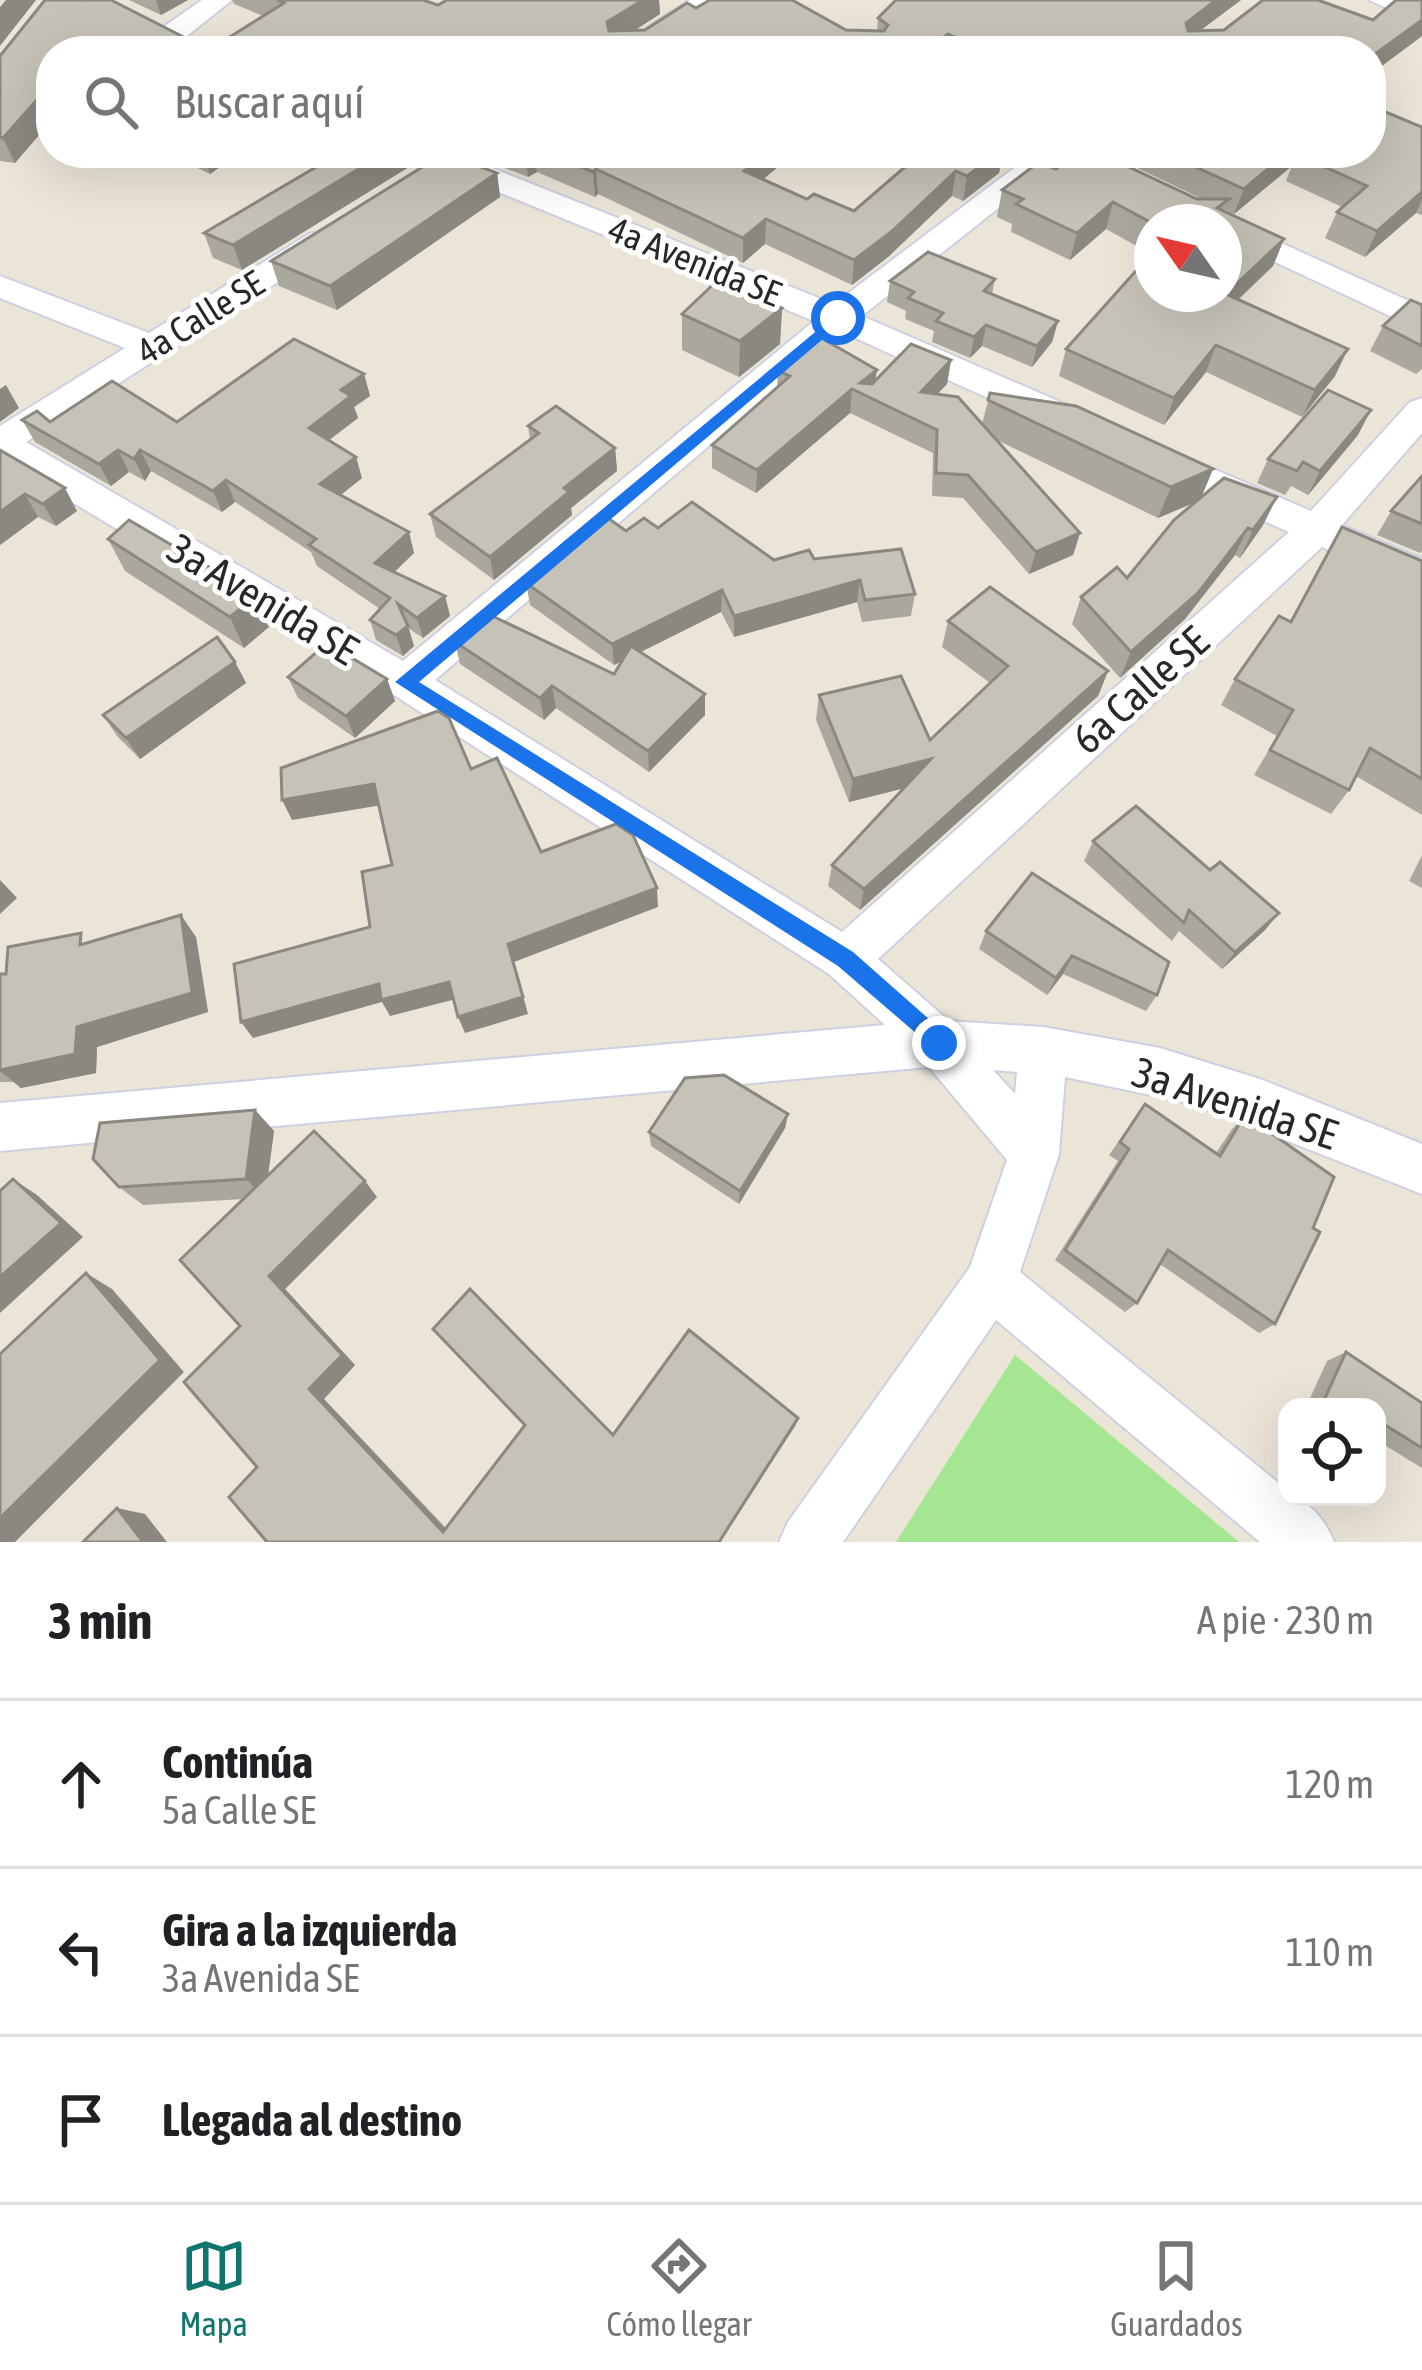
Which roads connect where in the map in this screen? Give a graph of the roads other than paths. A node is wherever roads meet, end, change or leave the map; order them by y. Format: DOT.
graph roads {
  1 [pos="219,0"];
  2 [pos="708,0"];
  3 [pos="1382,0"];
  4 [pos="1422,16"];
  5 [pos="175,36"];
  6 [pos="650,36"];
  7 [pos="430,168"];
  8 [pos="474,168"];
  9 [pos="1033,168"];
  10 [pos="407,186"];
  11 [pos="348,224"];
  12 [pos="1242,235"];
  13 [pos="0,286"];
  14 [pos="838,318"];
  15 [pos="1422,320"];
  16 [pos="152,347"];
  17 [pos="1422,410"];
  18 [pos="0,443"];
  19 [pos="1316,530"];
  20 [pos="1422,575"];
  21 [pos="405,682"];
  22 [pos="845,959"];
  23 [pos="939,1043"];
  24 [pos="1043,1050"];
  25 [pos="0,1126"];
  26 [pos="1034,1154"];
  27 [pos="1422,1169"];
  28 [pos="991,1282"];
  29 [pos="808,1542"];
  30 [pos="1305,1542"];
  1 -- 5 [label="street"];
  2 -- 6 [label="street"];
  3 -- 4 [label="street"];
  7 -- 10 [label="street"];
  8 -- 14 [label="street, 4a Avenida SE"];
  9 -- 14 [label="street"];
  11 -- 16 [label="street, 4a Calle SE"];
  12 -- 15 [label="street"];
  13 -- 16 [label="street"];
  14 -- 19 [label="street, 4a Avenida SE"];
  14 -- 21 [label="street"];
  16 -- 18 [label="street, 4a Calle SE"];
  17 -- 19 [label="street, 6a Calle SE"];
  18 -- 21 [label="street, 3a Avenida SE"];
  19 -- 20 [label="street, 4a Avenida SE"];
  19 -- 22 [label="street, 6a Calle SE"];
  21 -- 22 [label="street, 3a Avenida SE"];
  22 -- 23 [label="street, 3a Avenida SE"];
  23 -- 24 [label="street, 3a Avenida SE"];
  23 -- 25 [label="street, 3a Avenida SE"];
  23 -- 26 [label="street, 3a Avenida SE"];
  24 -- 26 [label="street"];
  24 -- 27 [label="street, 3a Avenida SE"];
  26 -- 28 [label="street"];
  28 -- 29 [label="street"];
  28 -- 30 [label="street"];
}
